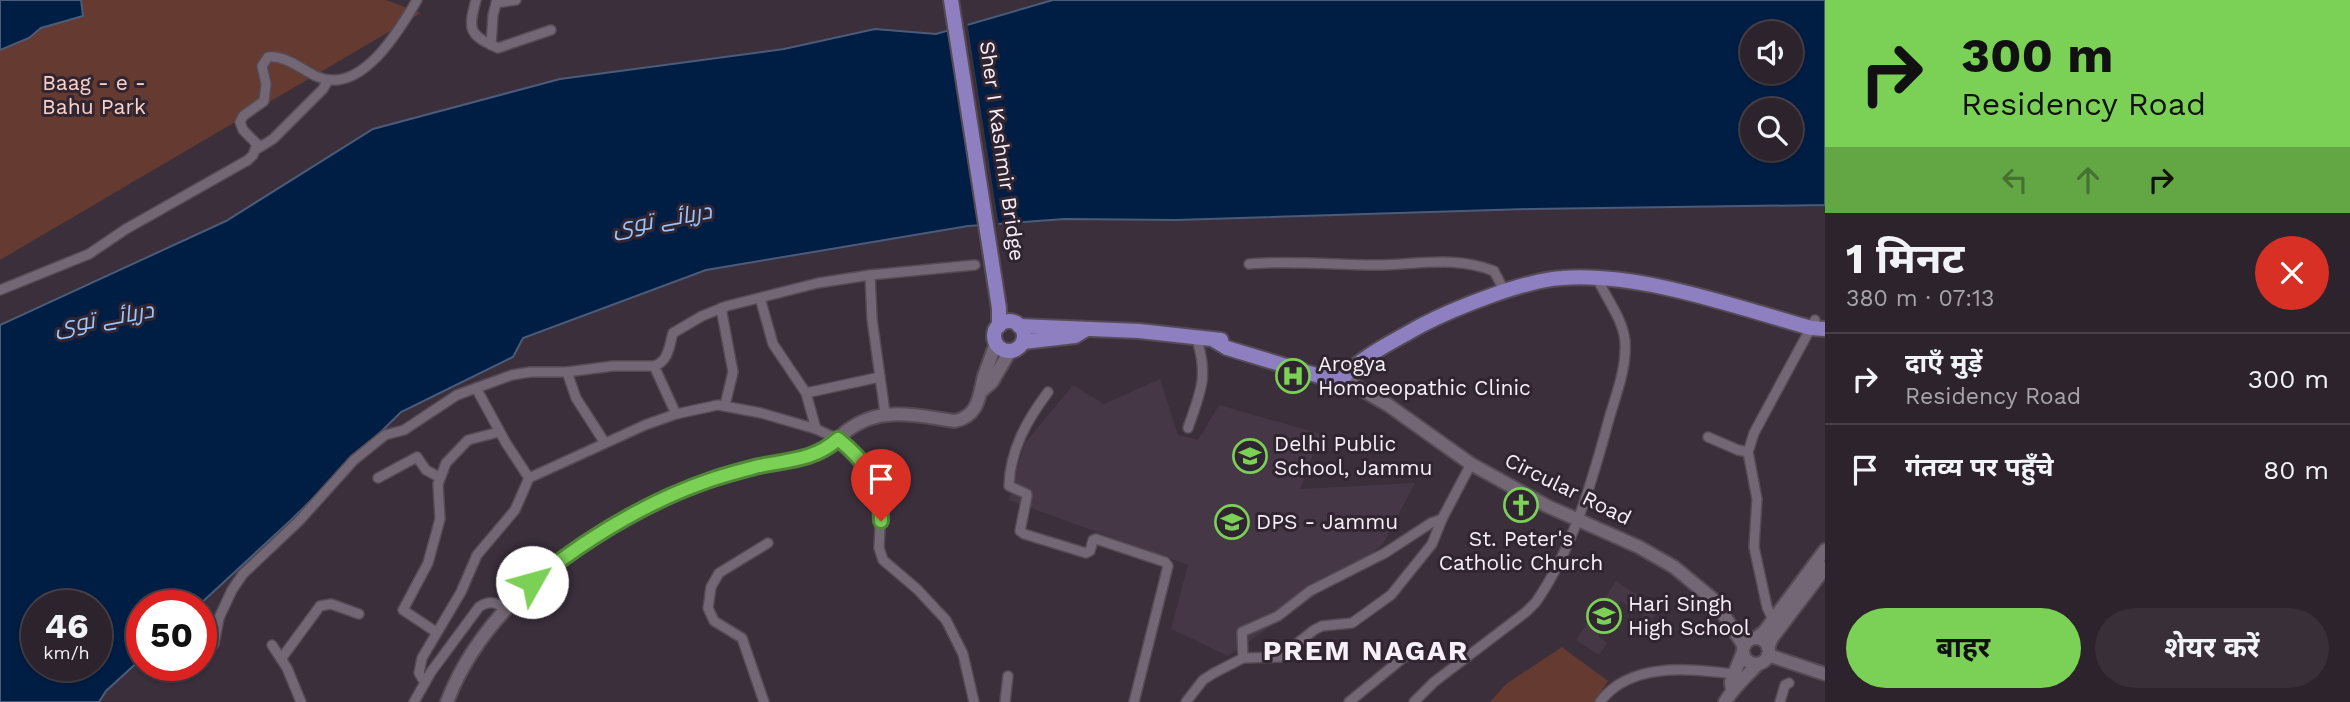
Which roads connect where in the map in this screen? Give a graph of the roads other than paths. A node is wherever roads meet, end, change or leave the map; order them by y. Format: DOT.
graph roads {
  1 [pos="417,0"];
  2 [pos="475,0"];
  3 [pos="516,0"];
  4 [pos="951,0"];
  5 [pos="959,0"];
  6 [pos="497,1"];
  7 [pos="551,30"];
  8 [pos="491,45"];
  9 [pos="326,85"];
  10 [pos="257,149"];
  11 [pos="1249,264"];
  12 [pos="975,265"];
  13 [pos="870,275"];
  14 [pos="1597,278"];
  15 [pos="1504,288"];
  16 [pos="0,290"];
  17 [pos="760,298"];
  18 [pos="721,308"];
  19 [pos="1006,318"];
  20 [pos="1819,324"];
  21 [pos="1086,330"];
  22 [pos="1196,336"];
  23 [pos="1023,342"];
  24 [pos="996,343"];
  25 [pos="1010,351"];
  26 [pos="654,366"];
  27 [pos="566,372"];
  28 [pos="880,377"];
  29 [pos="1337,379"];
  30 [pos="476,388"];
  31 [pos="983,390"];
  32 [pos="1048,392"];
  33 [pos="806,393"];
  34 [pos="725,405"];
  35 [pos="885,413"];
  36 [pos="676,414"];
  37 [pos="1188,428"];
  38 [pos="817,429"];
  39 [pos="499,432"];
  40 [pos="1708,437"];
  41 [pos="838,439"];
  42 [pos="605,443"];
  43 [pos="1748,452"];
  44 [pos="1471,464"];
  45 [pos="439,477"];
  46 [pos="378,478"];
  47 [pos="529,478"];
  48 [pos="1442,519"];
  49 [pos="1578,520"];
  50 [pos="768,543"];
  51 [pos="1825,550"];
  52 [pos="1825,568"];
  53 [pos="504,609"];
  54 [pos="359,614"];
  55 [pos="1773,620"];
  56 [pos="217,628"];
  57 [pos="436,632"];
  58 [pos="1756,638"];
  59 [pos="272,645"];
  60 [pos="1743,649"];
  61 [pos="1768,651"];
  62 [pos="1409,653"];
  63 [pos="1243,658"];
  64 [pos="281,659"];
  65 [pos="1758,664"];
  66 [pos="1734,674"];
  67 [pos="1825,674"];
  68 [pos="1008,676"];
  69 [pos="425,683"];
  70 [pos="1789,683"];
  71 [pos="1732,690"];
  72 [pos="301,702"];
  73 [pos="414,702"];
  74 [pos="447,702"];
  75 [pos="764,702"];
  76 [pos="974,702"];
  77 [pos="1005,702"];
  78 [pos="1134,702"];
  79 [pos="1186,702"];
  80 [pos="1349,702"];
  81 [pos="1414,702"];
  82 [pos="1600,702"];
  83 [pos="1725,702"];
  84 [pos="1780,702"];
  1 -- 9 [label="street"];
  2 -- 8 [label="street"];
  3 -- 6 [label="street"];
  4 -- 19 [label="main road"];
  5 -- 19 [label="main road, Sher I Kashmir Bridge"];
  6 -- 8 [label="street"];
  7 -- 8 [label="street"];
  9 -- 10 [label="street"];
  9 -- 10 [label="street"];
  10 -- 16 [label="street"];
  11 -- 15 [label="street"];
  12 -- 13 [label="street"];
  13 -- 17 [label="street"];
  13 -- 28 [label="street"];
  14 -- 15 [label="main road"];
  14 -- 20 [label="main road"];
  14 -- 49 [label="street"];
  15 -- 20 [label="main road"];
  15 -- 29 [label="main road"];
  17 -- 18 [label="street"];
  17 -- 33 [label="street"];
  18 -- 26 [label="street"];
  18 -- 34 [label="street"];
  19 -- 21 [label="main road, Circular Road"];
  19 -- 23 [label="main road"];
  19 -- 24 [label="main road"];
  20 -- 43 [label="street"];
  21 -- 22 [label="main road, Circular Road"];
  21 -- 23 [label="main road"];
  22 -- 29 [label="main road, Circular Road"];
  22 -- 37 [label="street"];
  23 -- 25 [label="main road"];
  24 -- 25 [label="main road"];
  24 -- 31 [label="main road"];
  25 -- 31 [label="main road"];
  26 -- 27 [label="street"];
  26 -- 36 [label="street"];
  27 -- 30 [label="street"];
  27 -- 42 [label="street"];
  28 -- 33 [label="street"];
  28 -- 35 [label="street"];
  29 -- 44 [label="main road, Circular Road"];
  30 -- 39 [label="street"];
  30 -- 56 [label="street"];
  31 -- 35 [label="main road"];
  32 -- 78 [label="street"];
  33 -- 38 [label="street"];
  34 -- 36 [label="street"];
  34 -- 38 [label="street"];
  35 -- 41 [label="main road"];
  36 -- 42 [label="street"];
  38 -- 41 [label="street"];
  39 -- 45 [label="street"];
  39 -- 47 [label="street"];
  40 -- 43 [label="street"];
  41 -- 53 [label="main road"];
  41 -- 76 [label="street"];
  42 -- 47 [label="street"];
  43 -- 55 [label="street"];
  44 -- 48 [label="street"];
  44 -- 49 [label="main road, Circular Road"];
  45 -- 46 [label="street"];
  45 -- 57 [label="street"];
  47 -- 57 [label="street"];
  48 -- 63 [label="street"];
  48 -- 63 [label="street"];
  49 -- 60 [label="main road, Circular Road"];
  49 -- 81 [label="street"];
  50 -- 75 [label="street"];
  51 -- 55 [label="main road"];
  52 -- 61 [label="main road"];
  53 -- 69 [label="street"];
  53 -- 74 [label="main road"];
  54 -- 64 [label="street"];
  55 -- 58 [label="main road"];
  57 -- 69 [label="street"];
  58 -- 60 [label="main road"];
  58 -- 61 [label="main road"];
  59 -- 64 [label="street"];
  60 -- 65 [label="main road"];
  60 -- 66 [label="main road"];
  61 -- 65 [label="main road"];
  61 -- 67 [label="main road"];
  62 -- 80 [label="street"];
  63 -- 79 [label="street"];
  64 -- 72 [label="street"];
  65 -- 71 [label="main road"];
  66 -- 71 [label="main road"];
  66 -- 82 [label="street"];
  68 -- 77 [label="street"];
  69 -- 73 [label="street"];
  70 -- 84 [label="street"];
  71 -- 83 [label="main road"];
}
